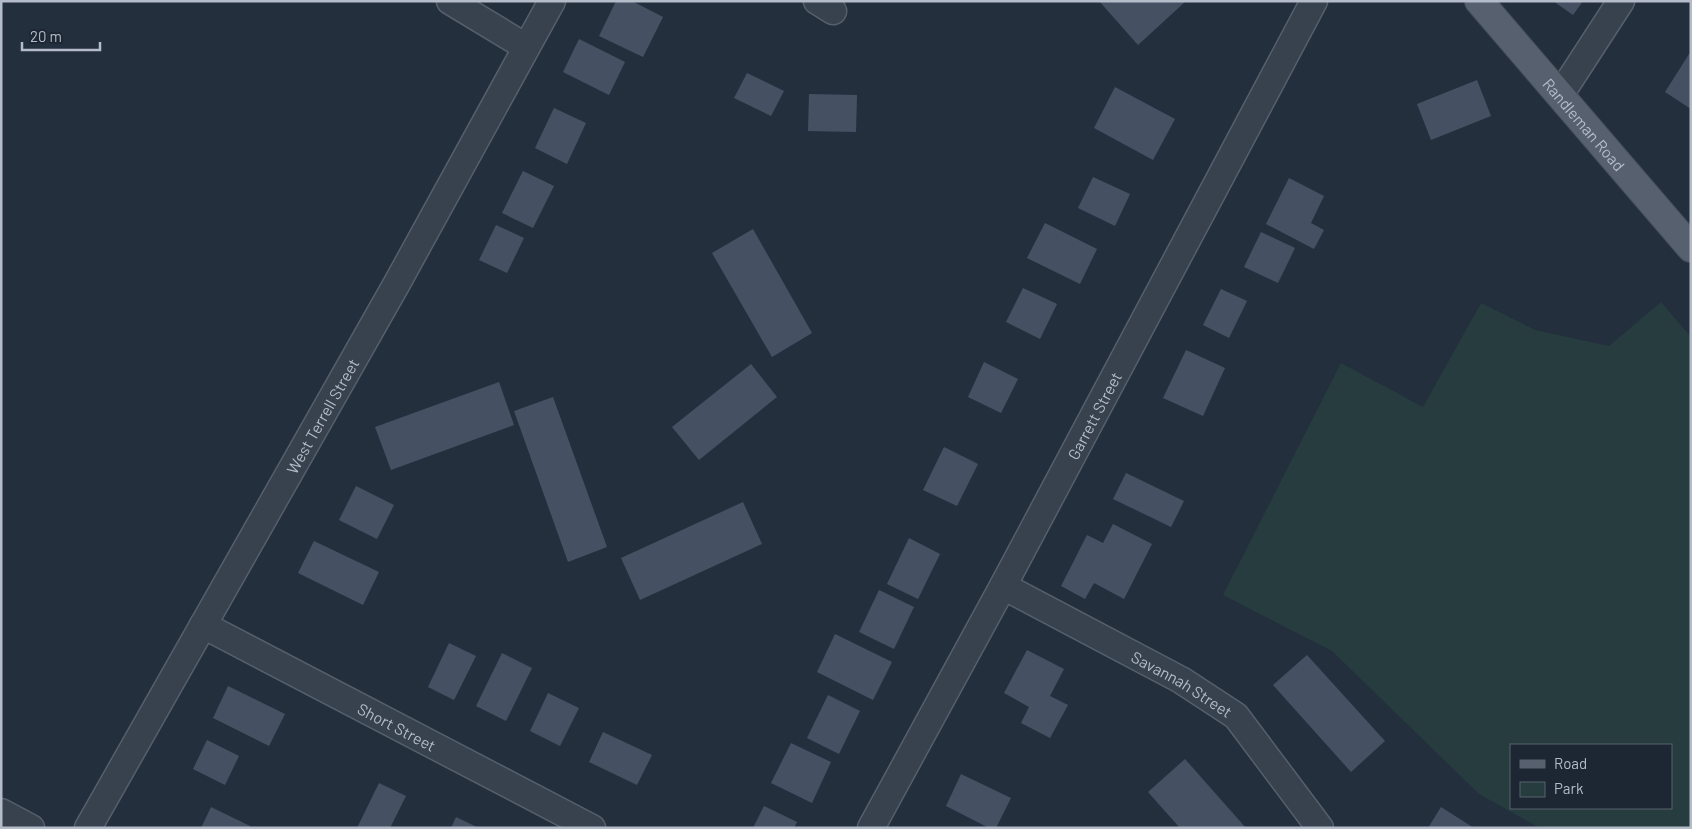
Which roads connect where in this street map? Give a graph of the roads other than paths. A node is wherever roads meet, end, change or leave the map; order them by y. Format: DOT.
graph roads {
  1 [pos="450,1"];
  2 [pos="552,1"];
  3 [pos="1314,1"];
  4 [pos="1479,1"];
  5 [pos="1621,1"];
  6 [pos="526,47"];
  7 [pos="1560,95"];
  8 [pos="1691,248"];
  9 [pos="1003,586"];
  10 [pos="203,625"];
  11 [pos="1,812"];
  12 [pos="31,828"];
  13 [pos="88,828"];
  14 [pos="592,828"];
  15 [pos="871,828"];
  16 [pos="1320,828"];
  1 -- 6 [label="street"];
  2 -- 6 [label="street, West Terrell Street"];
  3 -- 9 [label="street, Garrett Street"];
  4 -- 7 [label="main road, Randleman Road"];
  5 -- 7 [label="street"];
  6 -- 10 [label="street, West Terrell Street"];
  7 -- 8 [label="main road, Randleman Road"];
  9 -- 15 [label="street, Garrett Street"];
  9 -- 16 [label="street, Savannah Street"];
  10 -- 13 [label="street, West Terrell Street"];
  10 -- 14 [label="street, Short Street"];
  11 -- 12 [label="street"];
}
